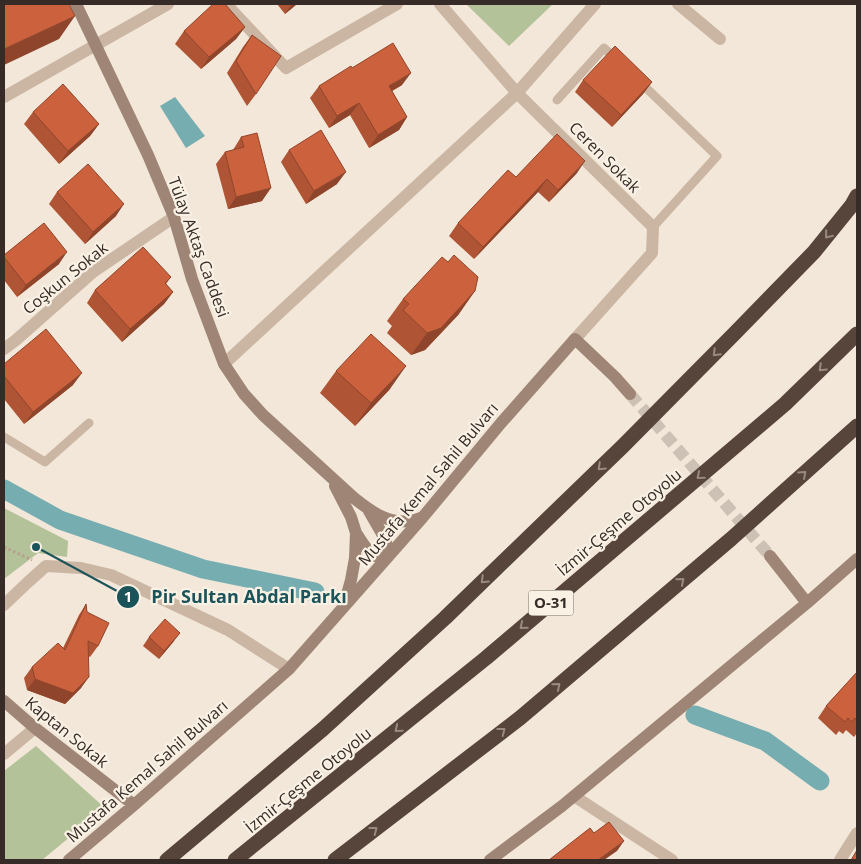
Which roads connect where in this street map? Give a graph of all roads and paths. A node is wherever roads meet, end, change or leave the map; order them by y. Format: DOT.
graph roads {
  1 [pos="76,4"];
  2 [pos="168,4"];
  3 [pos="226,4"];
  4 [pos="397,4"];
  5 [pos="440,4"];
  6 [pos="595,4"];
  7 [pos="678,4"];
  8 [pos="720,39"];
  9 [pos="96,45"];
  10 [pos="625,68"];
  11 [pos="632,75"];
  12 [pos="517,92"];
  13 [pos="4,97"];
  14 [pos="557,100"];
  15 [pos="857,196"];
  16 [pos="174,217"];
  17 [pos="653,227"];
  18 [pos="857,334"];
  19 [pos="575,339"];
  20 [pos="4,349"];
  21 [pos="224,364"];
  22 [pos="630,394"];
  23 [pos="89,423"];
  24 [pos="857,426"];
  25 [pos="4,436"];
  26 [pos="328,475"];
  27 [pos="367,508"];
  28 [pos="423,517"];
  29 [pos="356,533"];
  30 [pos="4,547"];
  31 [pos="770,556"];
  32 [pos="386,559"];
  33 [pos="857,559"];
  34 [pos="46,566"];
  35 [pos="807,603"];
  36 [pos="4,605"];
  37 [pos="343,608"];
  38 [pos="289,669"];
  39 [pos="4,701"];
  40 [pos="35,728"];
  41 [pos="4,754"];
  42 [pos="574,796"];
  43 [pos="134,805"];
  44 [pos="857,833"];
  45 [pos="69,860"];
  46 [pos="167,860"];
  47 [pos="235,860"];
  48 [pos="335,860"];
  49 [pos="490,860"];
  50 [pos="672,860"];
  51 [pos="840,860"];
  1 -- 9 [label="street, Tülay Aktaş Caddesi"];
  2 -- 9 [label="street"];
  3 -- 4 [label="street"];
  5 -- 12 [label="street, Ceren Sokak"];
  6 -- 12 [label="street"];
  7 -- 8 [label="street"];
  9 -- 13 [label="street"];
  9 -- 16 [label="street, Tülay Aktaş Caddesi"];
  10 -- 14 [label="lane"];
  11 -- 17 [label="lane"];
  12 -- 17 [label="street, Ceren Sokak"];
  12 -- 21 [label="street"];
  15 -- 46 [label="highway, one-way"];
  16 -- 20 [label="street, Coşkun Sokak"];
  16 -- 21 [label="street, Tülay Aktaş Caddesi"];
  17 -- 19 [label="street"];
  18 -- 47 [label="highway, İzmir-Çeşme Otoyolu / O-31, one-way"];
  19 -- 22 [label="street"];
  19 -- 28 [label="street, Mustafa Kemal Sahil Bulvarı"];
  21 -- 26 [label="street, Tülay Aktaş Caddesi"];
  23 -- 25 [label="lane"];
  48 -- 24 [label="highway, one-way"];
  26 -- 27 [label="street, Tülay Aktaş Caddesi"];
  26 -- 29 [label="street"];
  27 -- 28 [label="street"];
  27 -- 32 [label="street"];
  28 -- 32 [label="street, Mustafa Kemal Sahil Bulvarı"];
  29 -- 32 [label="street"];
  29 -- 37 [label="street"];
  30 -- 34 [label="path"];
  31 -- 35 [label="street"];
  32 -- 37 [label="street, Mustafa Kemal Sahil Bulvarı"];
  33 -- 35 [label="street"];
  34 -- 36 [label="street"];
  34 -- 38 [label="street"];
  35 -- 42 [label="street"];
  37 -- 38 [label="street, Mustafa Kemal Sahil Bulvarı"];
  38 -- 43 [label="street, Mustafa Kemal Sahil Bulvarı"];
  39 -- 40 [label="street, Kaptan Sokak"];
  40 -- 41 [label="street"];
  40 -- 43 [label="street, Kaptan Sokak"];
  42 -- 49 [label="street"];
  42 -- 50 [label="street"];
  43 -- 45 [label="street, Mustafa Kemal Sahil Bulvarı"];
  44 -- 51 [label="street"];
}
